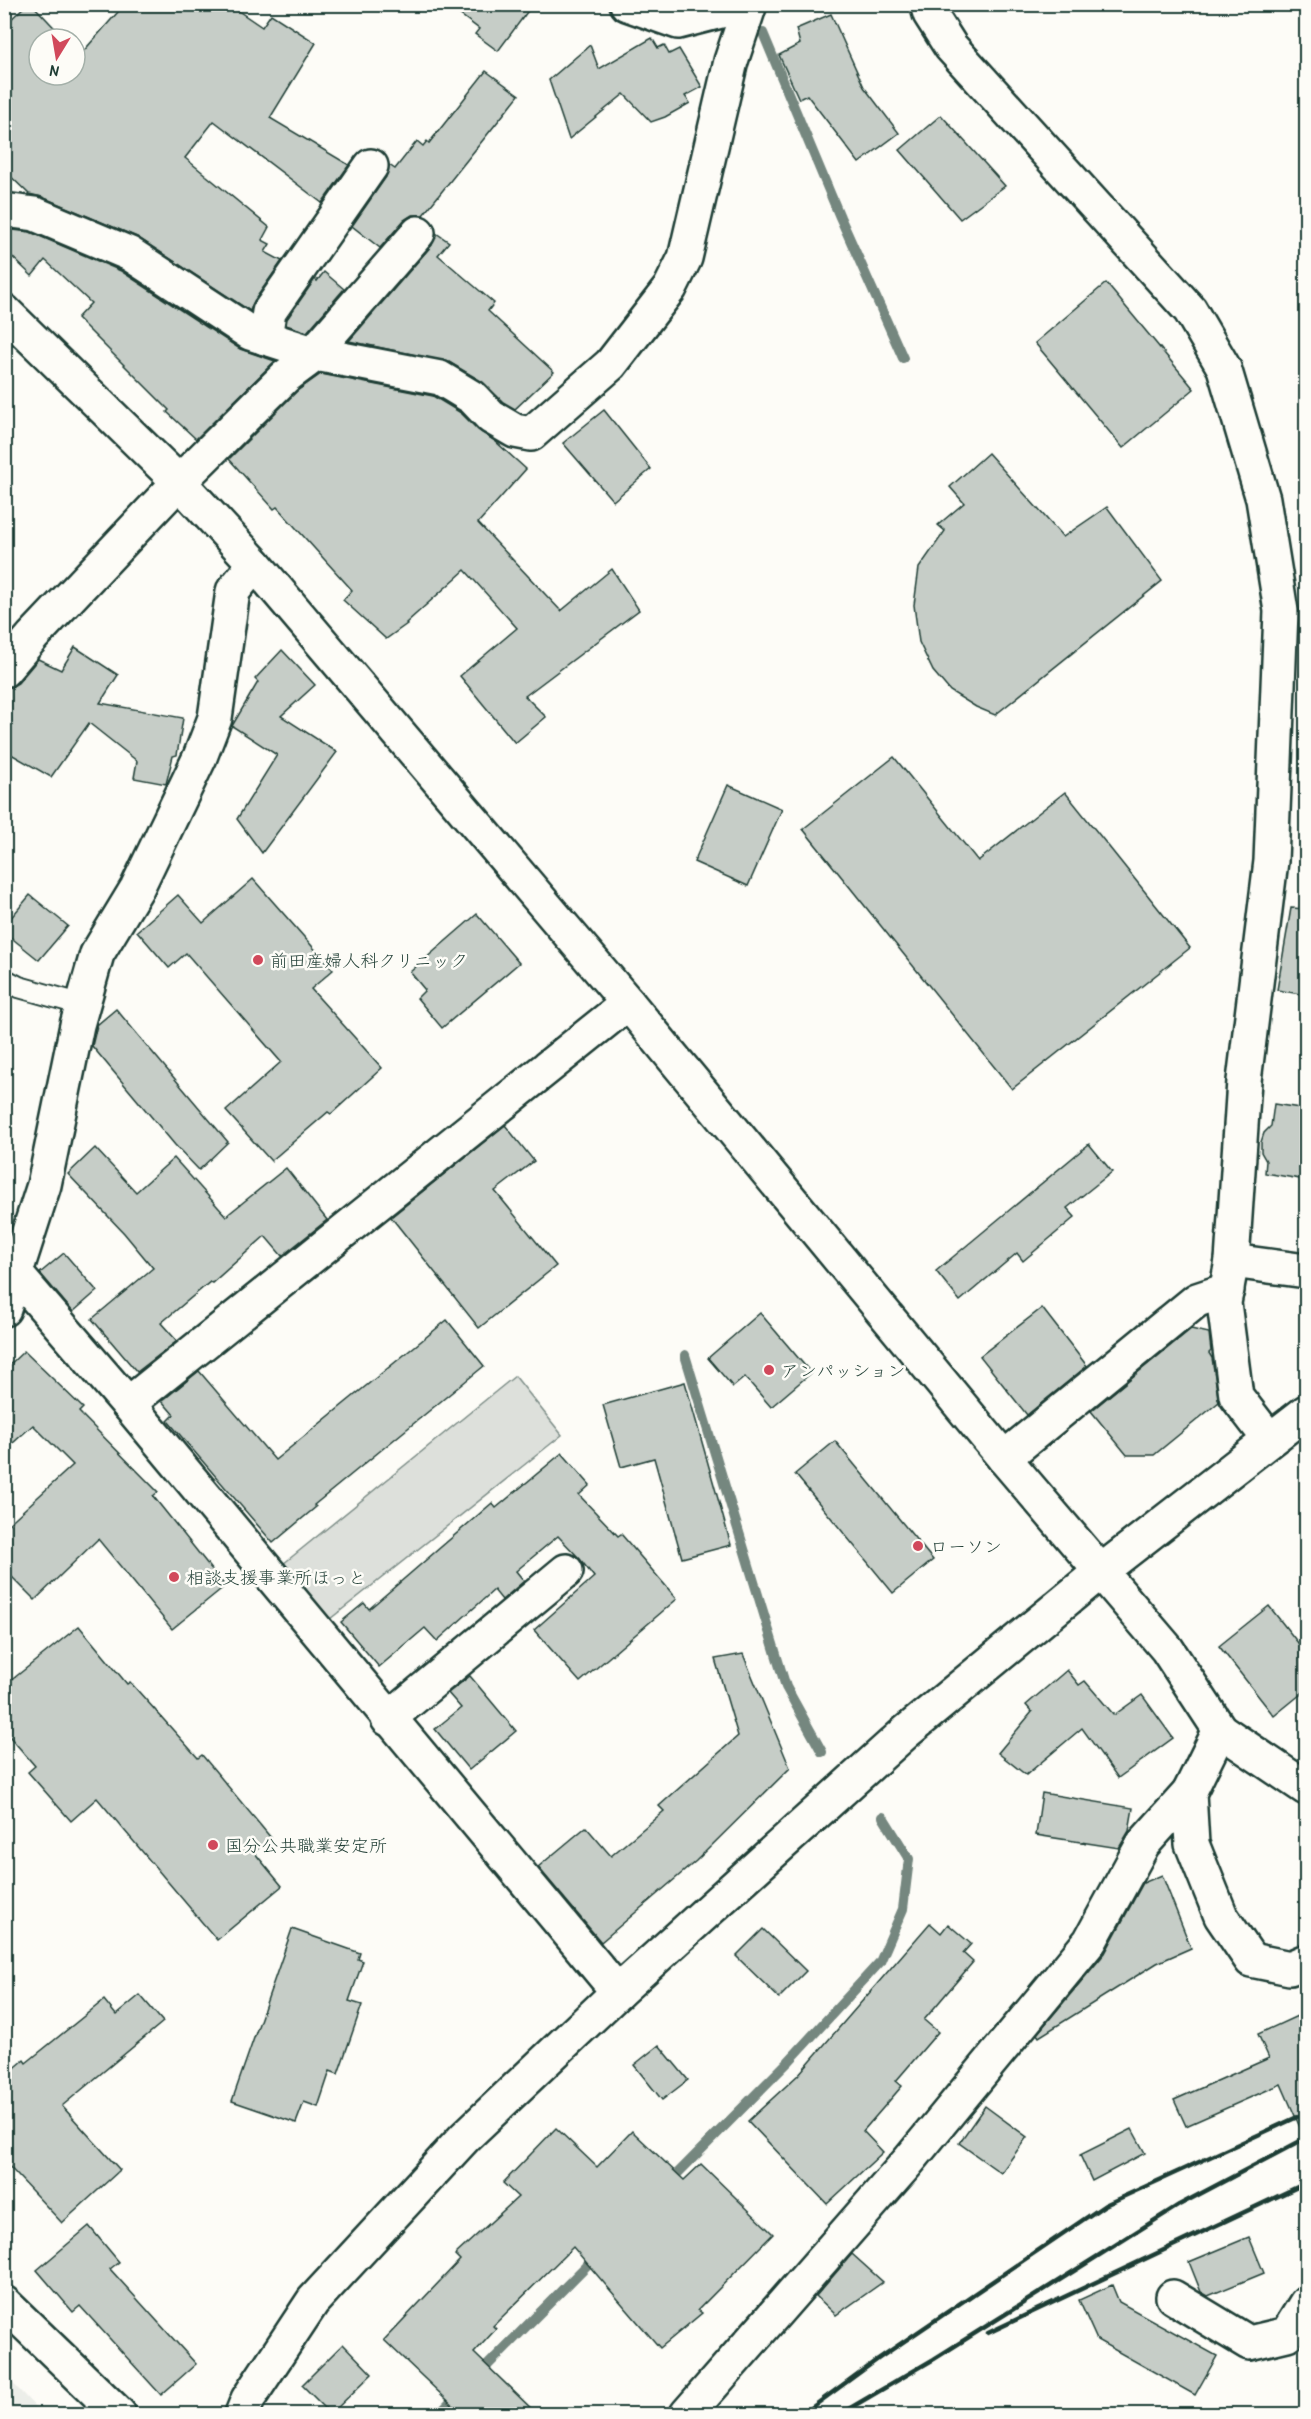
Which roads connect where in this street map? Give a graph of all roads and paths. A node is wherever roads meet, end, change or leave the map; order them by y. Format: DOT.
graph roads {
  1 [pos="627,4"];
  2 [pos="749,4"];
  3 [pos="927,4"];
  4 [pos="371,166"];
  5 [pos="4,210"];
  6 [pos="418,233"];
  7 [pos="4,311"];
  8 [pos="265,338"];
  9 [pos="316,354"];
  10 [pos="179,482"];
  11 [pos="255,564"];
  12 [pos="4,670"];
  13 [pos="4,979"];
  14 [pos="628,1004"];
  15 [pos="83,1005"];
  16 [pos="1306,1271"];
  17 [pos="16,1274"];
  18 [pos="1229,1275"];
  19 [pos="4,1309"];
  20 [pos="128,1404"];
  21 [pos="1306,1412"];
  22 [pos="1269,1439"];
  23 [pos="1004,1458"];
  24 [pos="566,1571"];
  25 [pos="1100,1572"];
  26 [pos="388,1719"];
  27 [pos="1220,1730"];
  28 [pos="1306,1788"];
  29 [pos="1189,1793"];
  30 [pos="1306,1961"];
  31 [pos="618,1992"];
  32 [pos="1173,2297"];
  33 [pos="4,2303"];
  34 [pos="1306,2303"];
  35 [pos="119,2415"];
  36 [pos="242,2415"];
  37 [pos="687,2415"];
  1 -- 2 [label="street"];
  2 -- 9 [label="street"];
  3 -- 18 [label="street"];
  4 -- 8 [label="street"];
  5 -- 8 [label="street"];
  6 -- 9 [label="street"];
  7 -- 10 [label="street"];
  8 -- 9 [label="street"];
  9 -- 10 [label="street"];
  10 -- 11 [label="street"];
  10 -- 12 [label="street"];
  11 -- 14 [label="street"];
  11 -- 15 [label="street"];
  13 -- 15 [label="lane"];
  14 -- 20 [label="street"];
  14 -- 23 [label="street"];
  15 -- 17 [label="street"];
  16 -- 18 [label="street"];
  17 -- 19 [label="street"];
  17 -- 20 [label="street"];
  18 -- 22 [label="street"];
  18 -- 23 [label="street"];
  20 -- 26 [label="street"];
  21 -- 22 [label="street"];
  22 -- 25 [label="street"];
  23 -- 25 [label="street"];
  24 -- 26 [label="street"];
  25 -- 27 [label="street"];
  25 -- 31 [label="street"];
  26 -- 31 [label="street"];
  27 -- 28 [label="street"];
  27 -- 29 [label="street"];
  29 -- 30 [label="street"];
  29 -- 37 [label="street"];
  31 -- 36 [label="street"];
  32 -- 34 [label="street"];
  33 -- 35 [label="street"];
}
